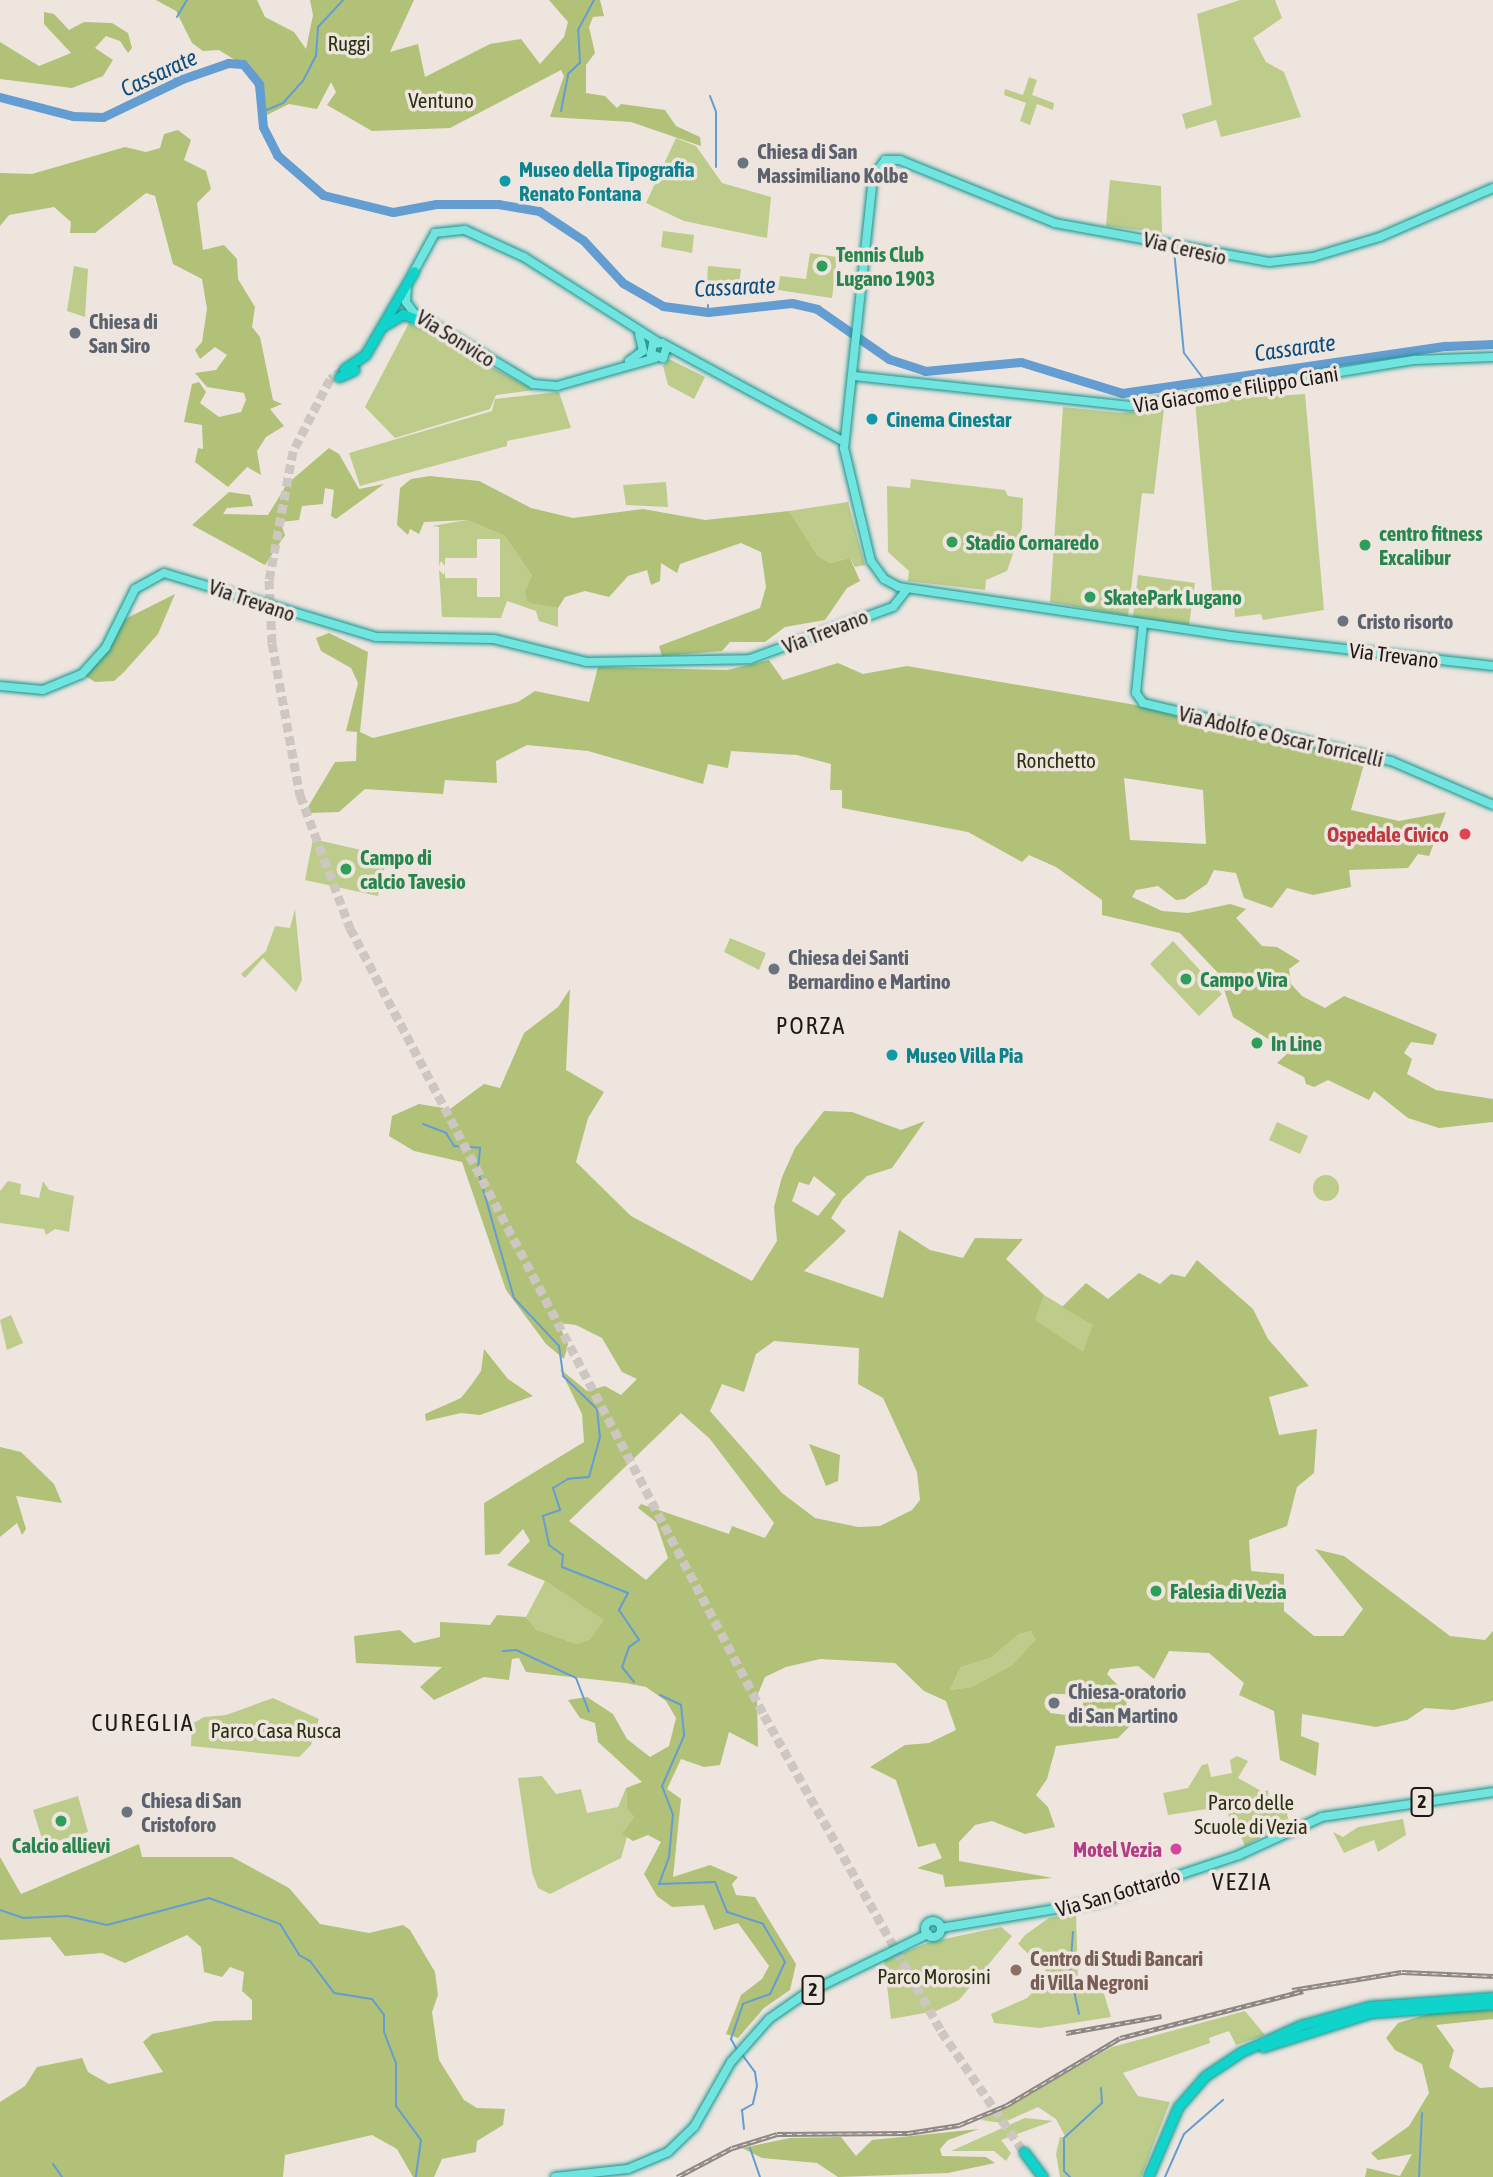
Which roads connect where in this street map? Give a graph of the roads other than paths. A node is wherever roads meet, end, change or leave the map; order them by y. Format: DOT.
graph roads {
  1 [pos="1493,188"];
  2 [pos="414,271"];
  3 [pos="619,320"];
  4 [pos="430,324"];
  5 [pos="662,344"];
  6 [pos="682,356"];
  7 [pos="1493,357"];
  8 [pos="660,358"];
  9 [pos="621,366"];
  10 [pos="854,376"];
  11 [pos="844,442"];
  12 [pos="907,589"];
  13 [pos="1143,624"];
  14 [pos="1493,666"];
  15 [pos="0,686"];
  16 [pos="1493,805"];
  17 [pos="1493,1792"];
  18 [pos="1493,1997"];
  19 [pos="1493,2004"];
  20 [pos="555,2177"];
  21 [pos="1147,2177"];
  22 [pos="1153,2177"];
  1 -- 10 [label="main road, Via Ceresio"];
  2 -- 3 [label="main road, Via Sonvico"];
  2 -- 4 [label="main road, Via Sonvico"];
  2 -- 4 [label="highway"];
  3 -- 5 [label="main road, Via Sonvico"];
  3 -- 9 [label="main road, Via Sonvico"];
  4 -- 9 [label="main road, Via Sonvico"];
  5 -- 6 [label="main road, Via Sonvico"];
  5 -- 8 [label="main road"];
  5 -- 8 [label="main road"];
  6 -- 8 [label="main road, Via Sonvico"];
  6 -- 11 [label="main road, Via Sonvico"];
  7 -- 10 [label="main road, Via Giacomo e Filippo Ciani"];
  8 -- 9 [label="main road, Via Sonvico"];
  10 -- 11 [label="main road"];
  11 -- 12 [label="main road"];
  12 -- 13 [label="main road, Via Trevano"];
  12 -- 15 [label="main road, Via Trevano"];
  13 -- 14 [label="main road, Via Trevano"];
  13 -- 16 [label="main road, Via Adolfo e Oscar Torricelli"];
  17 -- 20 [label="main road, Via San Gottardo / 2"];
  18 -- 21 [label="highway"];
  19 -- 22 [label="highway"];
}
